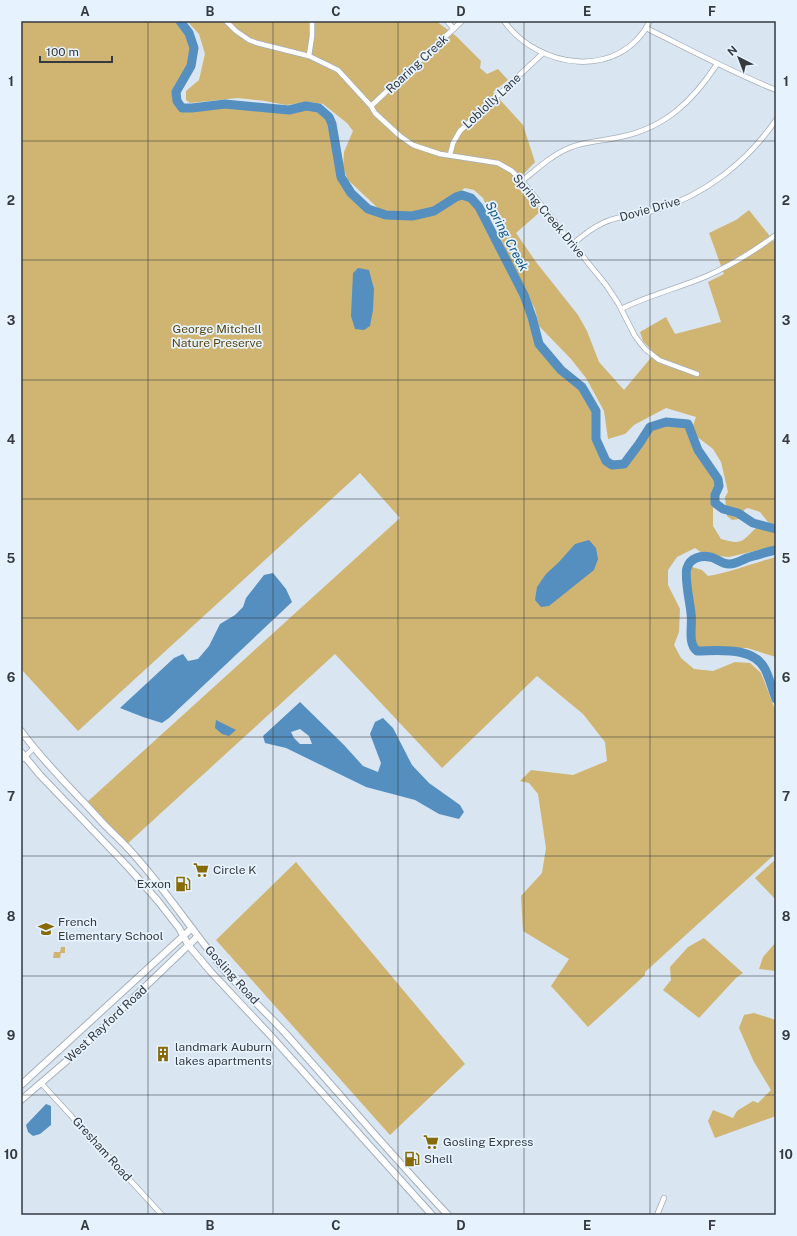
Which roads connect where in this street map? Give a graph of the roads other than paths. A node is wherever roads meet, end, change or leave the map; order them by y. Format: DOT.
graph roads {
  1 [pos="226,21"];
  2 [pos="312,21"];
  3 [pos="447,21"];
  4 [pos="462,21"];
  5 [pos="504,21"];
  6 [pos="650,21"];
  7 [pos="646,28"];
  8 [pos="454,29"];
  9 [pos="543,53"];
  10 [pos="309,56"];
  11 [pos="717,64"];
  12 [pos="776,90"];
  13 [pos="371,106"];
  14 [pos="776,120"];
  15 [pos="450,155"];
  16 [pos="522,181"];
  17 [pos="776,235"];
  18 [pos="573,244"];
  19 [pos="621,309"];
  20 [pos="697,374"];
  21 [pos="21,731"];
  22 [pos="34,748"];
  23 [pos="22,756"];
  24 [pos="192,928"];
  25 [pos="184,936"];
  26 [pos="197,937"];
  27 [pos="189,946"];
  28 [pos="42,1083"];
  29 [pos="21,1085"];
  30 [pos="21,1100"];
  31 [pos="664,1198"];
  32 [pos="162,1215"];
  33 [pos="432,1215"];
  34 [pos="448,1215"];
  35 [pos="657,1215"];
  1 -- 10 [label="street, Spring Creek Drive"];
  2 -- 10 [label="street"];
  3 -- 8 [label="street"];
  4 -- 8 [label="street, Roaring Creek"];
  5 -- 9 [label="street"];
  6 -- 7 [label="street"];
  7 -- 9 [label="street"];
  7 -- 11 [label="street"];
  8 -- 13 [label="street, Roaring Creek"];
  9 -- 15 [label="street, Loblolly Lane"];
  10 -- 13 [label="street, Spring Creek Drive"];
  11 -- 12 [label="street"];
  11 -- 16 [label="street"];
  13 -- 15 [label="street, Spring Creek Drive"];
  14 -- 18 [label="street, Dovie Drive"];
  15 -- 16 [label="street, Spring Creek Drive"];
  16 -- 18 [label="street, Spring Creek Drive"];
  17 -- 19 [label="street"];
  18 -- 19 [label="street, Spring Creek Drive"];
  19 -- 20 [label="street, Spring Creek Drive"];
  21 -- 22 [label="main road, Gosling Road"];
  22 -- 23 [label="street"];
  22 -- 24 [label="main road, Gosling Road"];
  23 -- 25 [label="main road, Gosling Road"];
  24 -- 25 [label="main road, West Rayford Road"];
  24 -- 26 [label="main road, Gosling Road"];
  25 -- 27 [label="main road, Gosling Road"];
  25 -- 29 [label="main road, West Rayford Road"];
  26 -- 27 [label="main road, West Rayford Road"];
  26 -- 34 [label="main road, Gosling Road"];
  27 -- 28 [label="main road, West Rayford Road"];
  27 -- 33 [label="main road, Gosling Road"];
  28 -- 30 [label="main road, West Rayford Road"];
  28 -- 32 [label="street, Gresham Road"];
  31 -- 35 [label="street"];
}
